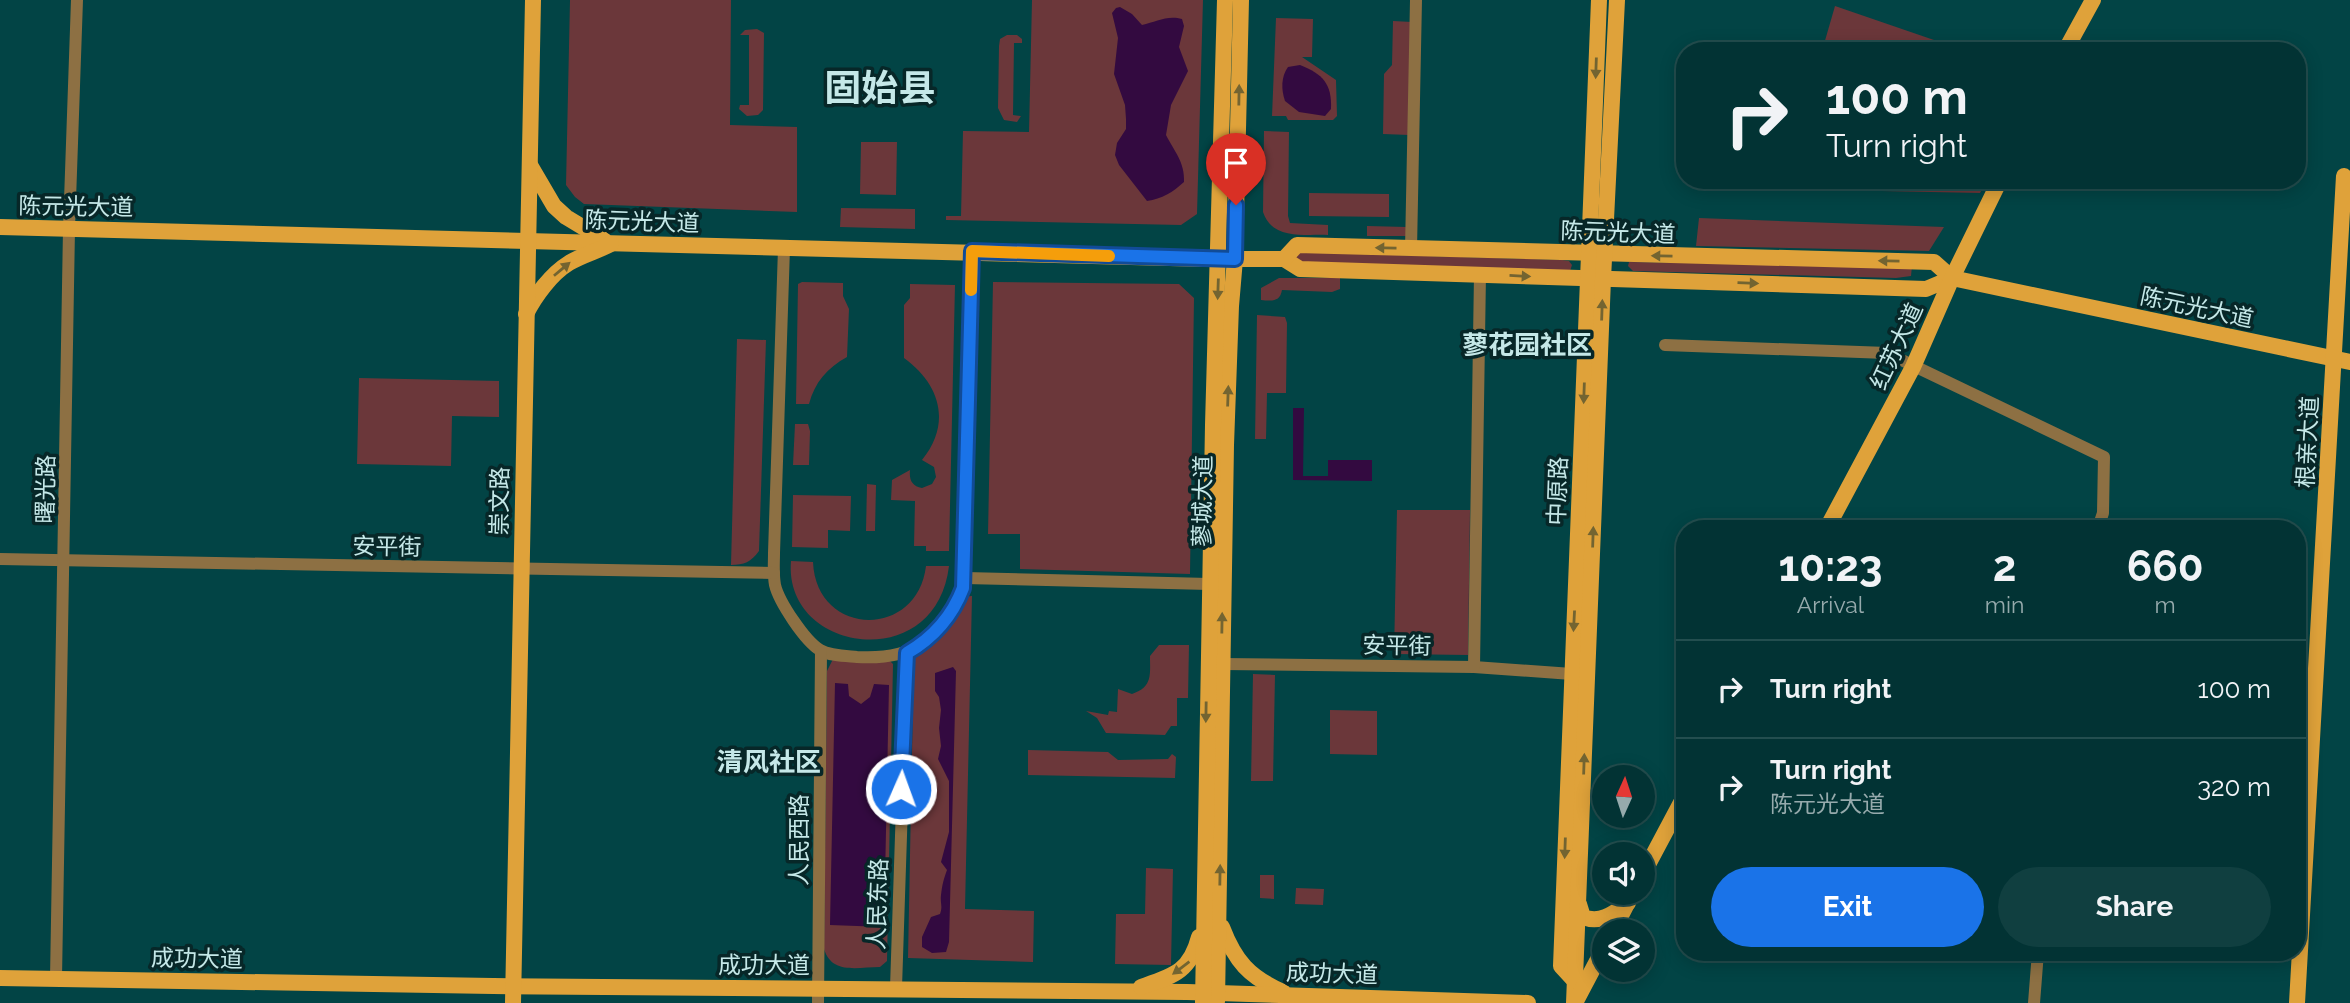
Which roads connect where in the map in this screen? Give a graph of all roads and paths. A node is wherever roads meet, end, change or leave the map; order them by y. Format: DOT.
graph roads {
  1 [pos="77,0"];
  2 [pos="533,0"];
  3 [pos="1225,0"];
  4 [pos="1241,0"];
  5 [pos="1416,0"];
  6 [pos="1599,0"];
  7 [pos="1617,0"];
  8 [pos="2093,0"];
  9 [pos="2070,42"];
  10 [pos="530,165"];
  11 [pos="2344,176"];
  12 [pos="1996,189"];
  13 [pos="0,227"];
  14 [pos="69,229"];
  15 [pos="527,240"];
  16 [pos="613,243"];
  17 [pos="784,248"];
  18 [pos="1411,249"];
  19 [pos="972,251"];
  20 [pos="1596,254"];
  21 [pos="1227,259"];
  22 [pos="1284,259"];
  23 [pos="1480,274"];
  24 [pos="1952,278"];
  25 [pos="1596,279"];
  26 [pos="526,314"];
  27 [pos="1665,345"];
  28 [pos="2342,360"];
  29 [pos="1913,367"];
  30 [pos="1832,520"];
  31 [pos="2101,520"];
  32 [pos="0,559"];
  33 [pos="65,561"];
  34 [pos="521,569"];
  35 [pos="774,573"];
  36 [pos="965,578"];
  37 [pos="1209,584"];
  38 [pos="821,651"];
  39 [pos="907,653"];
  40 [pos="1221,664"];
  41 [pos="1474,667"];
  42 [pos="1572,674"];
  43 [pos="1676,812"];
  44 [pos="1655,851"];
  45 [pos="2306,874"];
  46 [pos="1578,899"];
  47 [pos="1622,905"];
  48 [pos="1212,918"];
  49 [pos="2037,961"];
  50 [pos="2300,961"];
  51 [pos="1592,970"];
  52 [pos="0,978"];
  53 [pos="56,978"];
  54 [pos="1573,979"];
  55 [pos="513,986"];
  56 [pos="896,988"];
  57 [pos="1130,991"];
  58 [pos="818,995"];
  59 [pos="1288,995"];
  60 [pos="1210,998"];
  61 [pos="513,1003"];
  62 [pos="1165,1003"];
  63 [pos="1268,1003"];
  64 [pos="1528,1003"];
  65 [pos="1574,1003"];
  66 [pos="2034,1003"];
  67 [pos="2297,1003"];
  1 -- 14 [label="street, 曙光路"];
  2 -- 10 [label="main road, 崇文路"];
  3 -- 21 [label="main road, 蓼城大道"];
  21 -- 4 [label="main road, 蓼城大道, one-way"];
  5 -- 18 [label="street"];
  6 -- 20 [label="main road, 中原路, one-way"];
  7 -- 20 [label="main road, 中原路"];
  8 -- 9 [label="main road"];
  10 -- 15 [label="main road, 崇文路"];
  10 -- 16 [label="main road"];
  11 -- 28 [label="main road, 根亲大道"];
  12 -- 24 [label="main road, 红苏大道"];
  13 -- 14 [label="main road, 陈元光大道"];
  14 -- 15 [label="main road, 陈元光大道"];
  14 -- 33 [label="street, 曙光路"];
  15 -- 16 [label="main road, 陈元光大道"];
  15 -- 26 [label="main road, 崇文路"];
  16 -- 17 [label="main road, 陈元光大道"];
  26 -- 16 [label="main road, one-way"];
  17 -- 19 [label="main road, 陈元光大道"];
  17 -- 35 [label="street"];
  18 -- 20 [label="main road, 陈元光大道"];
  18 -- 22 [label="main road, 陈元光大道, one-way"];
  19 -- 21 [label="main road, 陈元光大道"];
  19 -- 36 [label="street"];
  24 -- 20 [label="main road, 陈元光大道, one-way"];
  20 -- 25 [label="main road, 中原路"];
  21 -- 22 [label="main road, 陈元光大道"];
  21 -- 37 [label="main road, 蓼城大道, one-way"];
  40 -- 21 [label="main road, 蓼城大道, one-way"];
  22 -- 23 [label="main road, 陈元光大道"];
  23 -- 25 [label="main road, 陈元光大道, one-way"];
  23 -- 41 [label="street"];
  25 -- 24 [label="main road, 陈元光大道, one-way"];
  24 -- 28 [label="main road, 陈元光大道"];
  24 -- 29 [label="main road, 红苏大道"];
  25 -- 42 [label="main road, 中原路, one-way"];
  46 -- 25 [label="main road, 中原路, one-way"];
  26 -- 34 [label="main road, 崇文路"];
  27 -- 29 [label="street"];
  28 -- 45 [label="main road, 根亲大道"];
  29 -- 30 [label="main road, 红苏大道"];
  29 -- 31 [label="street"];
  32 -- 33 [label="street, 安平街"];
  33 -- 34 [label="street, 安平街"];
  33 -- 53 [label="street, 曙光路"];
  34 -- 35 [label="street, 安平街"];
  34 -- 55 [label="main road, 崇文路"];
  35 -- 38 [label="street"];
  36 -- 37 [label="street"];
  36 -- 39 [label="street"];
  37 -- 48 [label="main road, 蓼城大道, one-way"];
  38 -- 39 [label="street"];
  38 -- 58 [label="street, 人民西路"];
  39 -- 56 [label="street, 人民东路"];
  40 -- 41 [label="street, 安平街"];
  48 -- 40 [label="main road, 蓼城大道, one-way"];
  41 -- 42 [label="street, 安平街"];
  42 -- 54 [label="main road, 中原路, one-way"];
  43 -- 44 [label="main road"];
  46 -- 47 [label="main road"];
  46 -- 54 [label="main road, 中原路"];
  48 -- 57 [label="main road, one-way"];
  48 -- 59 [label="main road"];
  48 -- 60 [label="main road, 蓼城大道"];
  49 -- 66 [label="street"];
  50 -- 67 [label="main road, 根亲大道"];
  51 -- 65 [label="main road"];
  52 -- 53 [label="main road, 成功大道"];
  53 -- 55 [label="main road, 成功大道"];
  54 -- 65 [label="main road, 中原路"];
  55 -- 58 [label="main road, 成功大道"];
  55 -- 61 [label="main road, 崇文路"];
  56 -- 57 [label="main road, 成功大道"];
  56 -- 58 [label="main road, 成功大道"];
  57 -- 60 [label="main road, 成功大道"];
  57 -- 62 [label="main road"];
  59 -- 60 [label="main road, 成功大道"];
  59 -- 63 [label="main road"];
  59 -- 64 [label="main road, 成功大道"];
}
